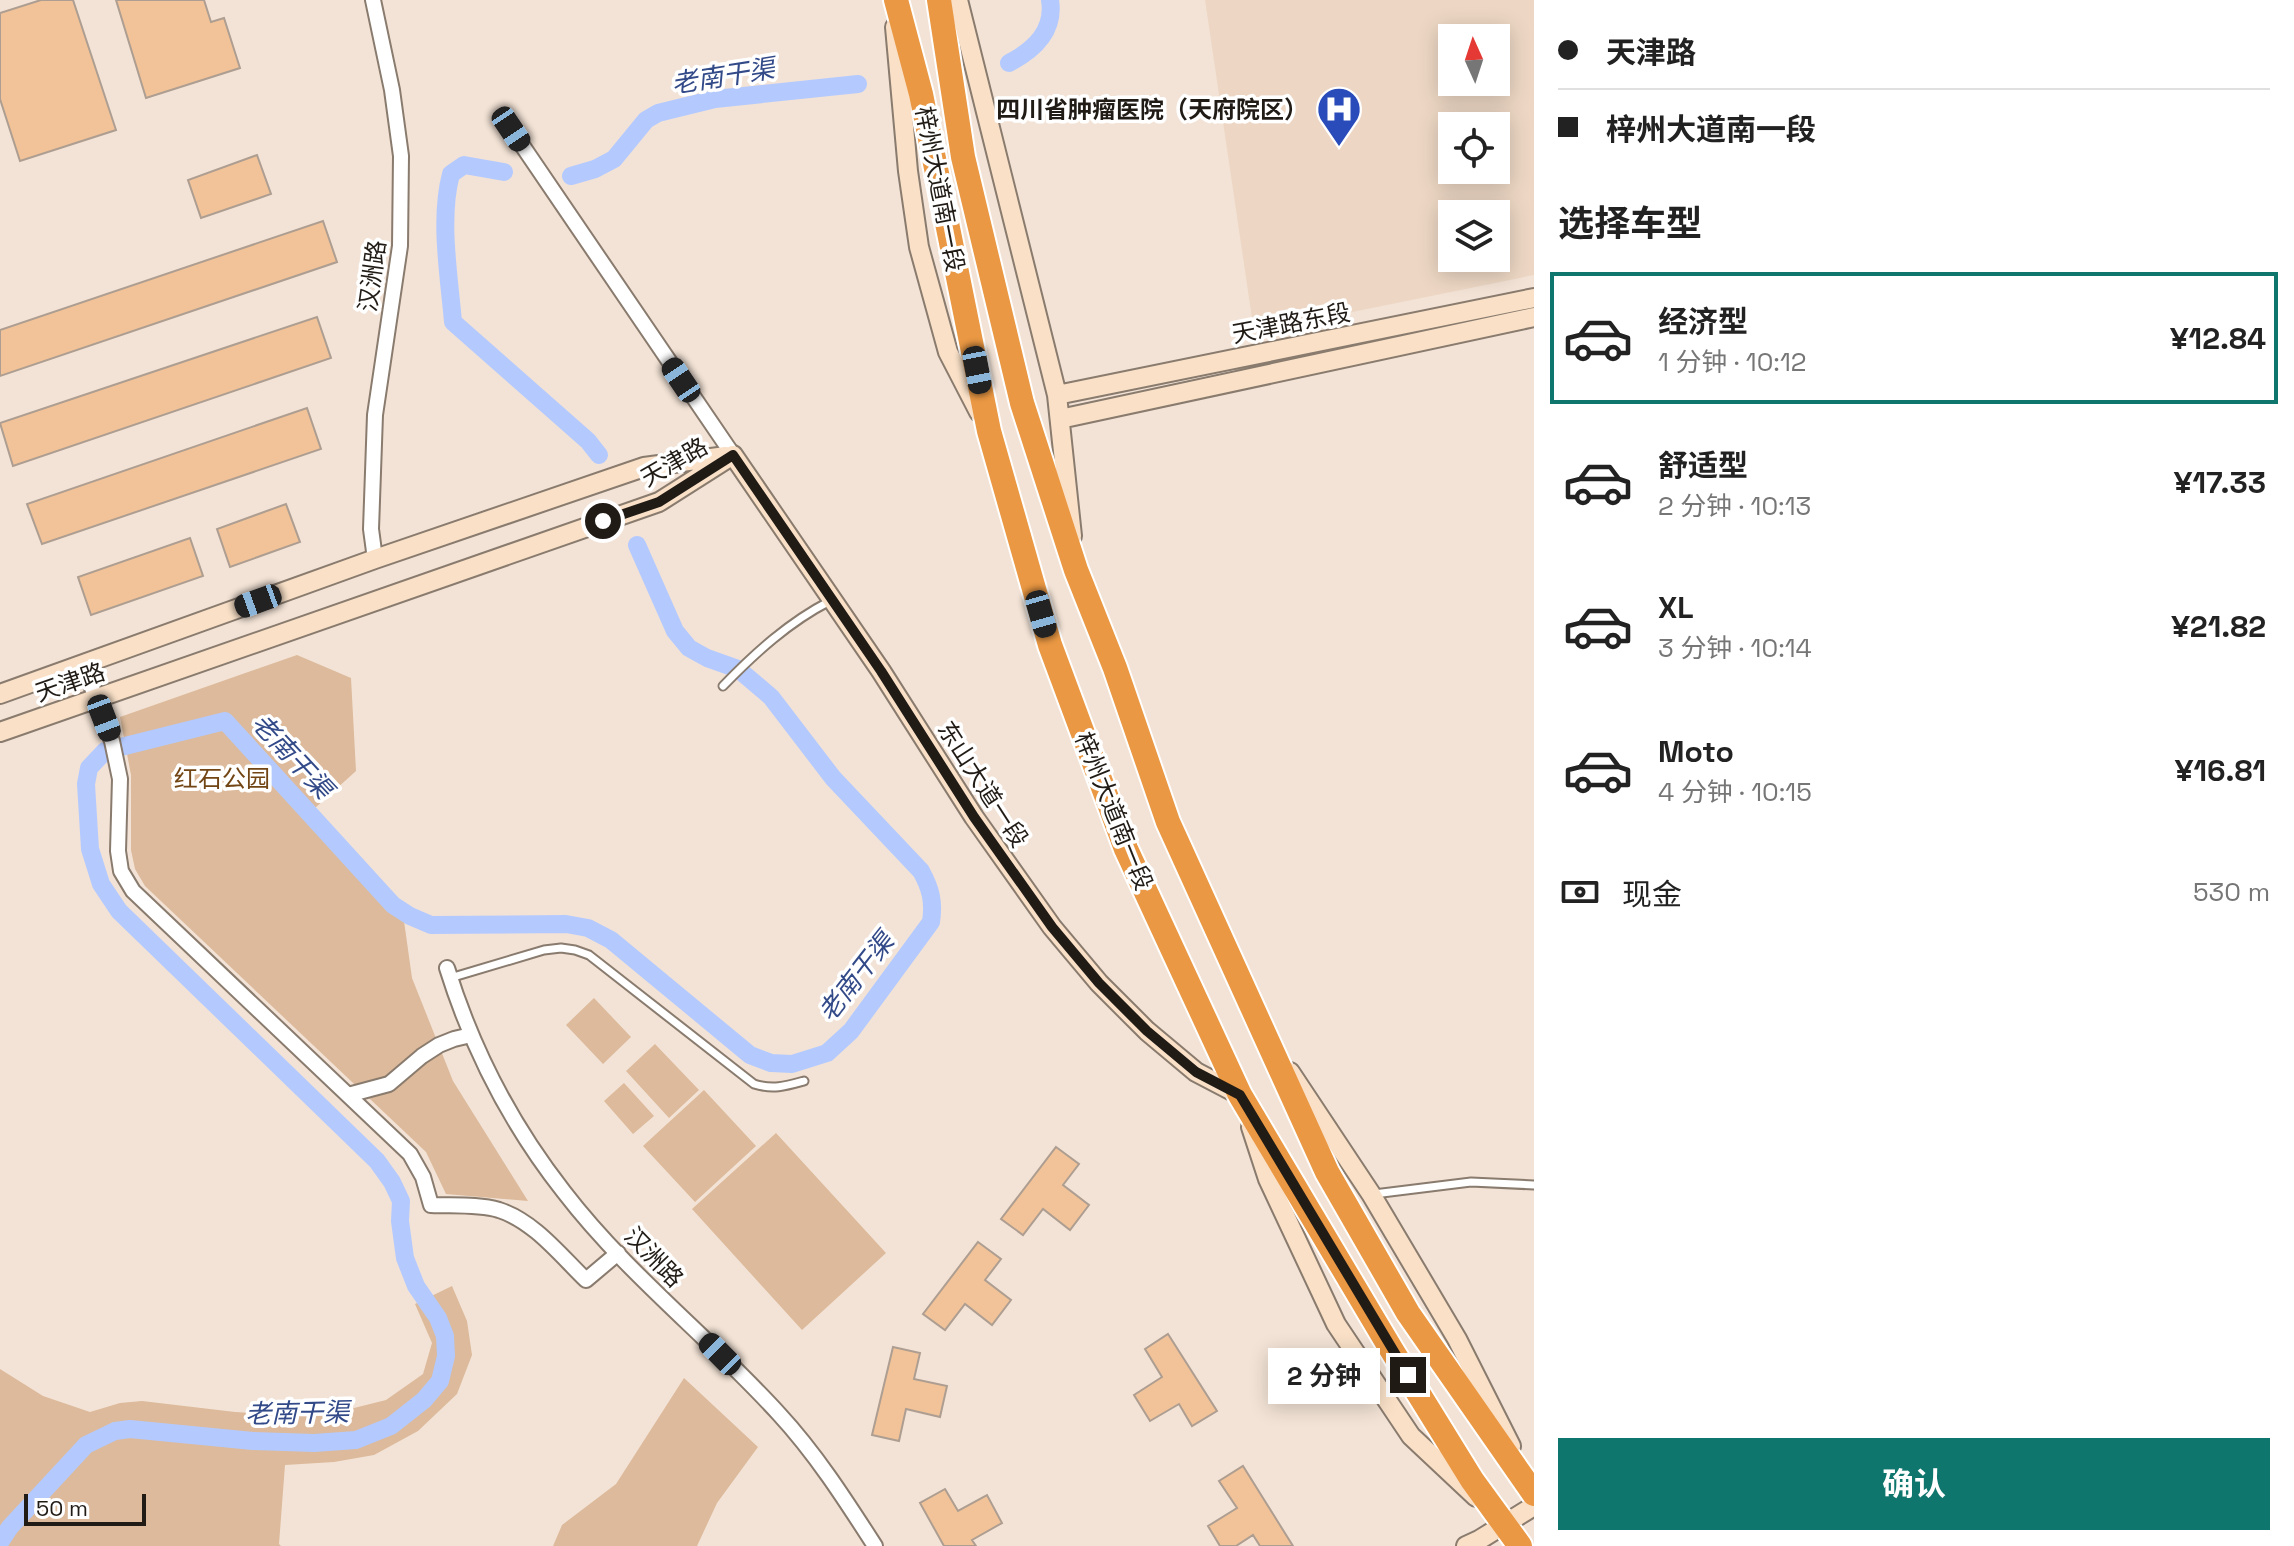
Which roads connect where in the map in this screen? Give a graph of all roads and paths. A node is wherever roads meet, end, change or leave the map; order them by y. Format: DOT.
graph roads {
  1 [pos="373,0"];
  2 [pos="894,0"];
  3 [pos="939,0"];
  4 [pos="958,0"];
  5 [pos="511,129"];
  6 [pos="1534,298"];
  7 [pos="1534,317"];
  8 [pos="1057,395"];
  9 [pos="1060,419"];
  10 [pos="733,455"];
  11 [pos="375,559"];
  12 [pos="1076,570"];
  13 [pos="832,600"];
  14 [pos="83,664"];
  15 [pos="723,686"];
  16 [pos="0,694"];
  17 [pos="96,698"];
  18 [pos="0,732"];
  19 [pos="449,973"];
  20 [pos="1265,1034"];
  21 [pos="471,1035"];
  22 [pos="804,1081"];
  23 [pos="348,1095"];
  24 [pos="1240,1095"];
  25 [pos="1534,1185"];
  26 [pos="1371,1194"];
  27 [pos="618,1253"];
  28 [pos="1534,1492"];
  29 [pos="1534,1506"];
  30 [pos="1505,1524"];
  31 [pos="1534,1536"];
  32 [pos="875,1546"];
  33 [pos="1466,1546"];
  34 [pos="1520,1546"];
  1 -- 11 [label="street, 汉洲路"];
  2 -- 24 [label="highway, 梓州大道南一段"];
  3 -- 12 [label="highway, 梓州大道南一段"];
  4 -- 8 [label="street"];
  5 -- 10 [label="street"];
  6 -- 8 [label="street, 天津路东段"];
  7 -- 9 [label="street, 天津路东段"];
  8 -- 9 [label="street"];
  9 -- 12 [label="street"];
  10 -- 11 [label="street, 天津路"];
  10 -- 13 [label="street, 东山大道一段"];
  10 -- 17 [label="street, 天津路"];
  11 -- 14 [label="street, 天津路"];
  12 -- 20 [label="highway, 梓州大道南一段"];
  13 -- 15 [label="lane"];
  13 -- 24 [label="street, 东山大道一段"];
  14 -- 16 [label="street, 天津路"];
  14 -- 17 [label="street"];
  17 -- 18 [label="street, 天津路"];
  17 -- 23 [label="street"];
  19 -- 21 [label="street, 汉洲路"];
  19 -- 22 [label="lane"];
  20 -- 26 [label="street"];
  20 -- 28 [label="highway, 梓州大道南一段"];
  21 -- 23 [label="street"];
  21 -- 27 [label="street, 汉洲路"];
  23 -- 27 [label="street"];
  24 -- 30 [label="highway, 梓州大道南一段"];
  24 -- 30 [label="street"];
  25 -- 26 [label="lane"];
  26 -- 28 [label="street"];
  27 -- 32 [label="street, 汉洲路"];
  29 -- 30 [label="street"];
  30 -- 33 [label="street"];
  30 -- 34 [label="highway, 梓州大道南一段"];
  31 -- 34 [label="street"];
}
